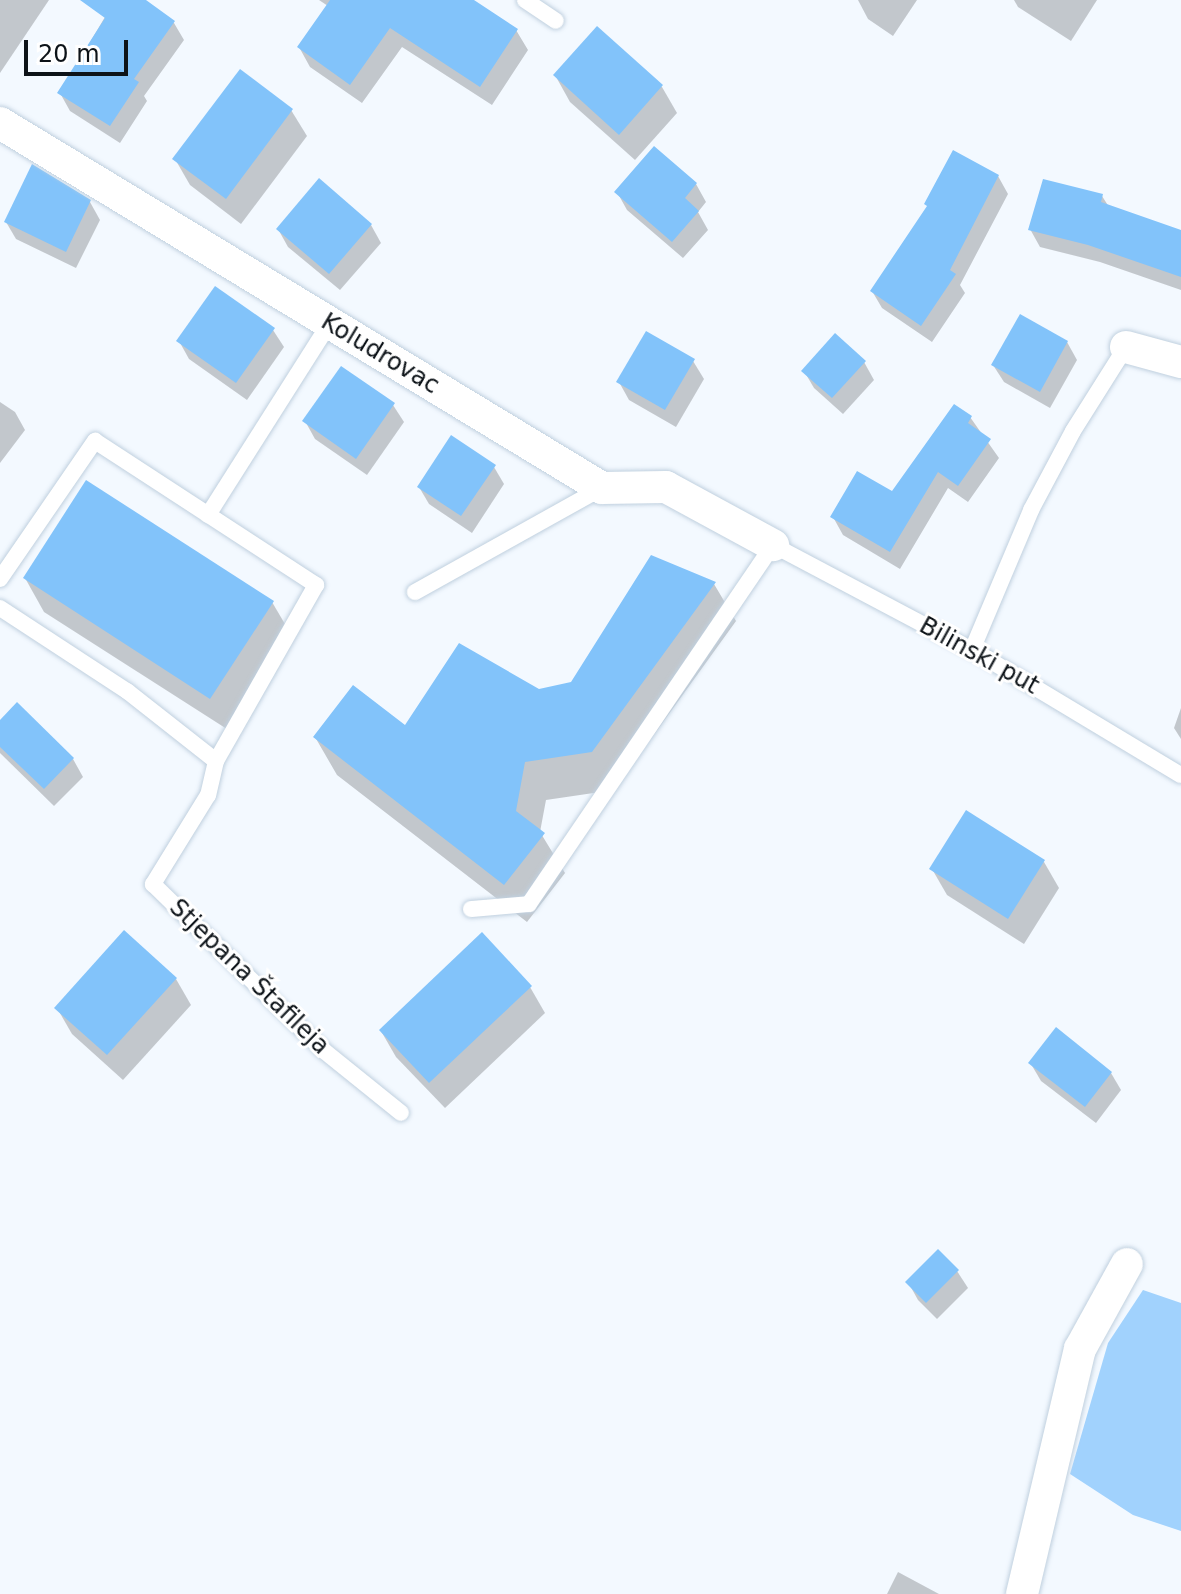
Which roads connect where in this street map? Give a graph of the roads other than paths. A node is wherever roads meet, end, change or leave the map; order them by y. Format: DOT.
graph roads {
  1 [pos="525,0"];
  2 [pos="556,21"];
  3 [pos="0,123"];
  4 [pos="330,323"];
  5 [pos="1126,347"];
  6 [pos="1181,362"];
  7 [pos="602,488"];
  8 [pos="208,515"];
  9 [pos="773,545"];
  10 [pos="0,579"];
  11 [pos="415,592"];
  12 [pos="0,608"];
  13 [pos="972,650"];
  14 [pos="216,761"];
  15 [pos="1181,775"];
  16 [pos="471,909"];
  17 [pos="401,1113"];
  18 [pos="1127,1264"];
  19 [pos="1022,1594"];
  1 -- 2 [label="lane"];
  3 -- 4 [label="street, Koludrovac"];
  4 -- 7 [label="street, Koludrovac"];
  4 -- 8 [label="lane"];
  5 -- 6 [label="street"];
  5 -- 13 [label="lane"];
  7 -- 9 [label="street"];
  7 -- 11 [label="lane"];
  8 -- 10 [label="lane"];
  8 -- 14 [label="lane"];
  9 -- 13 [label="lane, Bilinski put"];
  9 -- 16 [label="lane"];
  12 -- 14 [label="lane"];
  13 -- 15 [label="lane, Bilinski put"];
  14 -- 17 [label="lane, Stjepana Štafileja"];
  18 -- 19 [label="street"];
}
